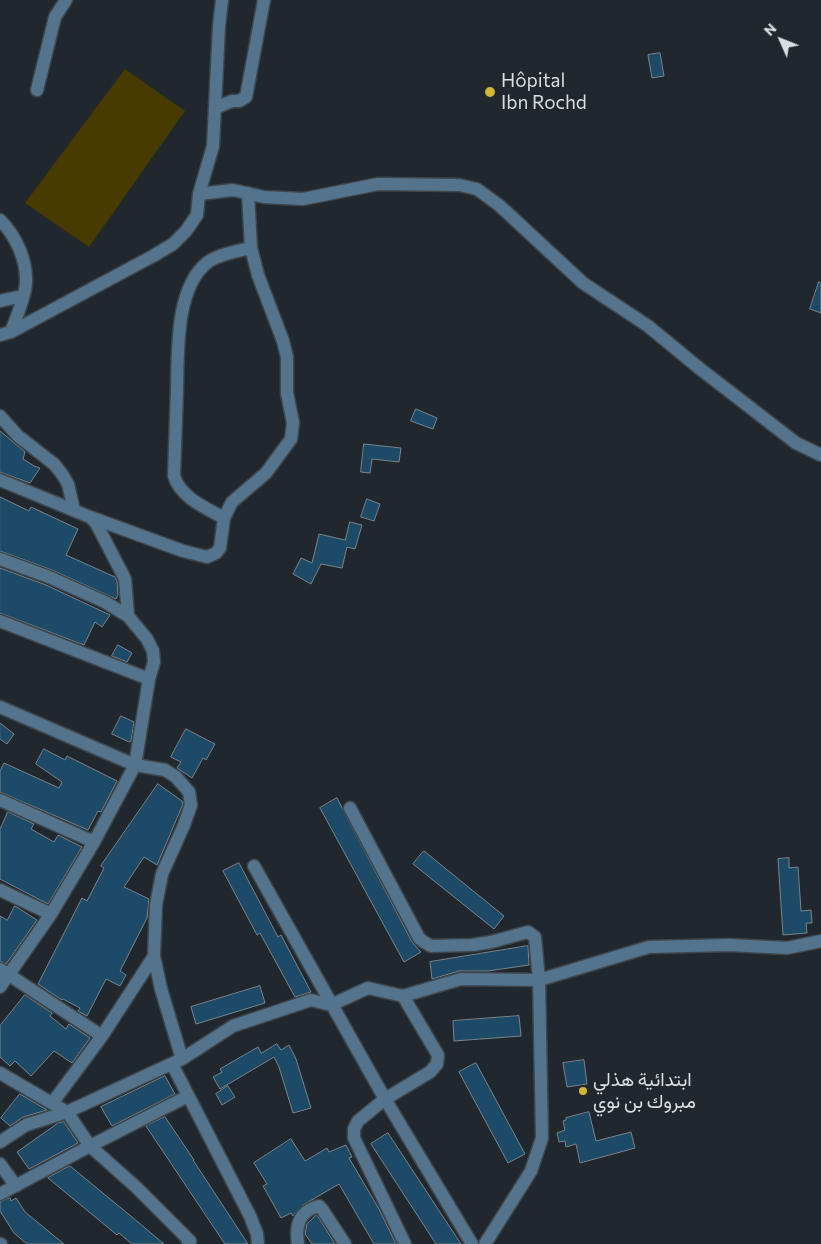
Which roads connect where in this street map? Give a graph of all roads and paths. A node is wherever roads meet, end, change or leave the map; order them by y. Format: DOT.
graph roads {
  1 [pos="66,0"];
  2 [pos="222,0"];
  3 [pos="264,0"];
  4 [pos="37,90"];
  5 [pos="215,108"];
  6 [pos="248,193"];
  7 [pos="199,194"];
  8 [pos="0,220"];
  9 [pos="251,248"];
  10 [pos="23,296"];
  11 [pos="0,302"];
  12 [pos="6,334"];
  13 [pos="0,416"];
  14 [pos="821,456"];
  15 [pos="0,480"];
  16 [pos="74,510"];
  17 [pos="90,517"];
  18 [pos="224,518"];
  19 [pos="0,559"];
  20 [pos="128,616"];
  21 [pos="0,621"];
  22 [pos="150,679"];
  23 [pos="0,707"];
  24 [pos="135,765"];
  25 [pos="0,800"];
  26 [pos="350,808"];
  27 [pos="94,842"];
  28 [pos="254,866"];
  29 [pos="0,890"];
  30 [pos="51,914"];
  31 [pos="821,941"];
  32 [pos="154,956"];
  33 [pos="4,972"];
  34 [pos="539,980"];
  35 [pos="0,988"];
  36 [pos="403,996"];
  37 [pos="331,1005"];
  38 [pos="102,1036"];
  39 [pos="177,1061"];
  40 [pos="0,1073"];
  41 [pos="188,1096"];
  42 [pos="385,1099"];
  43 [pos="53,1102"];
  44 [pos="67,1112"];
  45 [pos="0,1142"];
  46 [pos="90,1146"];
  47 [pos="0,1164"];
  48 [pos="16,1186"];
  49 [pos="0,1194"];
  50 [pos="191,1243"];
  51 [pos="258,1244"];
  52 [pos="298,1244"];
  53 [pos="345,1244"];
  54 [pos="405,1244"];
  55 [pos="472,1244"];
  56 [pos="485,1244"];
  1 -- 4 [label="street"];
  2 -- 5 [label="street"];
  3 -- 5 [label="street"];
  5 -- 7 [label="street"];
  6 -- 7 [label="street"];
  6 -- 9 [label="street"];
  6 -- 14 [label="street"];
  7 -- 12 [label="street"];
  8 -- 10 [label="street"];
  9 -- 18 [label="street"];
  9 -- 18 [label="street"];
  10 -- 11 [label="street"];
  10 -- 12 [label="street"];
  13 -- 16 [label="street"];
  15 -- 16 [label="street"];
  16 -- 17 [label="street"];
  17 -- 18 [label="street"];
  17 -- 20 [label="street"];
  19 -- 20 [label="street"];
  20 -- 22 [label="street"];
  21 -- 22 [label="street"];
  22 -- 24 [label="street"];
  23 -- 24 [label="street"];
  24 -- 27 [label="street"];
  24 -- 32 [label="street"];
  25 -- 27 [label="street"];
  26 -- 34 [label="street"];
  27 -- 30 [label="street"];
  28 -- 37 [label="street"];
  29 -- 30 [label="street"];
  30 -- 33 [label="street"];
  31 -- 34 [label="street"];
  32 -- 38 [label="street"];
  32 -- 39 [label="street"];
  33 -- 35 [label="street"];
  33 -- 38 [label="street"];
  34 -- 36 [label="street"];
  34 -- 56 [label="street"];
  36 -- 37 [label="street"];
  36 -- 42 [label="street"];
  37 -- 39 [label="street"];
  37 -- 42 [label="street"];
  38 -- 43 [label="street"];
  39 -- 41 [label="street"];
  39 -- 44 [label="street"];
  40 -- 43 [label="street"];
  41 -- 46 [label="street"];
  41 -- 51 [label="street"];
  42 -- 54 [label="street"];
  42 -- 55 [label="street"];
  43 -- 44 [label="street"];
  44 -- 45 [label="street"];
  44 -- 46 [label="street"];
  46 -- 48 [label="street"];
  46 -- 50 [label="street"];
  47 -- 48 [label="street"];
  48 -- 49 [label="street"];
  52 -- 53 [label="street"];
}
